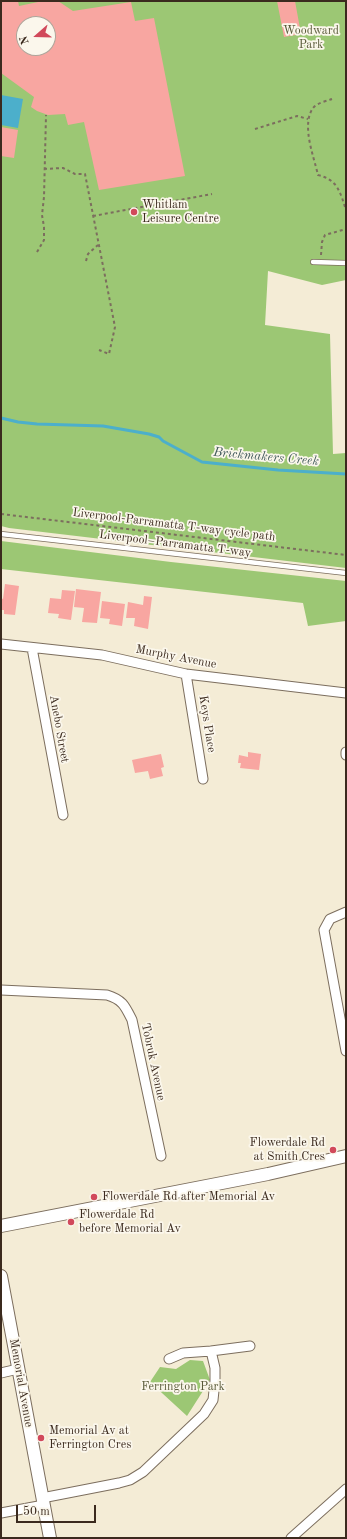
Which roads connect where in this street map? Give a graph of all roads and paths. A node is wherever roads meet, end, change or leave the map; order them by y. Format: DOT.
graph roads {
  1 [pos="332,99"];
  2 [pos="46,115"];
  3 [pos="308,118"];
  4 [pos="254,129"];
  5 [pos="44,169"];
  6 [pos="212,194"];
  7 [pos="346,210"];
  8 [pos="93,216"];
  9 [pos="346,229"];
  10 [pos="99,245"];
  11 [pos="37,252"];
  12 [pos="86,261"];
  13 [pos="313,262"];
  14 [pos="320,262"];
  15 [pos="346,263"];
  16 [pos="99,350"];
  17 [pos="1,514"];
  18 [pos="1,534"];
  19 [pos="346,555"];
  20 [pos="346,574"];
  21 [pos="1,644"];
  22 [pos="32,648"];
  23 [pos="186,674"];
  24 [pos="346,693"];
  25 [pos="346,752"];
  26 [pos="346,755"];
  27 [pos="203,779"];
  28 [pos="63,815"];
  29 [pos="346,912"];
  30 [pos="1,990"];
  31 [pos="346,1051"];
  32 [pos="161,1156"];
  33 [pos="346,1156"];
  34 [pos="1,1226"];
  35 [pos="1,1276"];
  36 [pos="250,1346"];
  37 [pos="211,1351"];
  38 [pos="169,1359"];
  39 [pos="18,1369"];
  40 [pos="1,1373"];
  41 [pos="346,1489"];
  42 [pos="43,1502"];
  43 [pos="1,1513"];
  44 [pos="50,1538"];
  45 [pos="291,1538"];
  1 -- 3 [label="path"];
  2 -- 5 [label="path"];
  3 -- 4 [label="path"];
  3 -- 7 [label="path"];
  5 -- 8 [label="path"];
  5 -- 11 [label="path"];
  6 -- 8 [label="path"];
  8 -- 10 [label="path"];
  9 -- 14 [label="path"];
  10 -- 12 [label="path"];
  10 -- 16 [label="path"];
  13 -- 14 [label="lane"];
  14 -- 15 [label="lane"];
  17 -- 19 [label="path, Liverpool-Parramatta T-way cycle path"];
  18 -- 20 [label="lane, Liverpool–Parramatta T-way"];
  21 -- 22 [label="street, Murphy Avenue"];
  22 -- 23 [label="street, Murphy Avenue"];
  22 -- 28 [label="street, Anebo Street"];
  23 -- 24 [label="street, Murphy Avenue"];
  23 -- 27 [label="street, Keys Place"];
  25 -- 26 [label="street"];
  29 -- 31 [label="street"];
  30 -- 32 [label="street, Tobruk Avenue"];
  33 -- 34 [label="main road"];
  35 -- 39 [label="main road, Memorial Avenue"];
  36 -- 37 [label="street"];
  37 -- 38 [label="street"];
  37 -- 42 [label="street"];
  39 -- 40 [label="street"];
  39 -- 42 [label="main road, Memorial Avenue"];
  41 -- 45 [label="street"];
  42 -- 43 [label="street"];
  42 -- 44 [label="main road, Memorial Avenue"];
}
